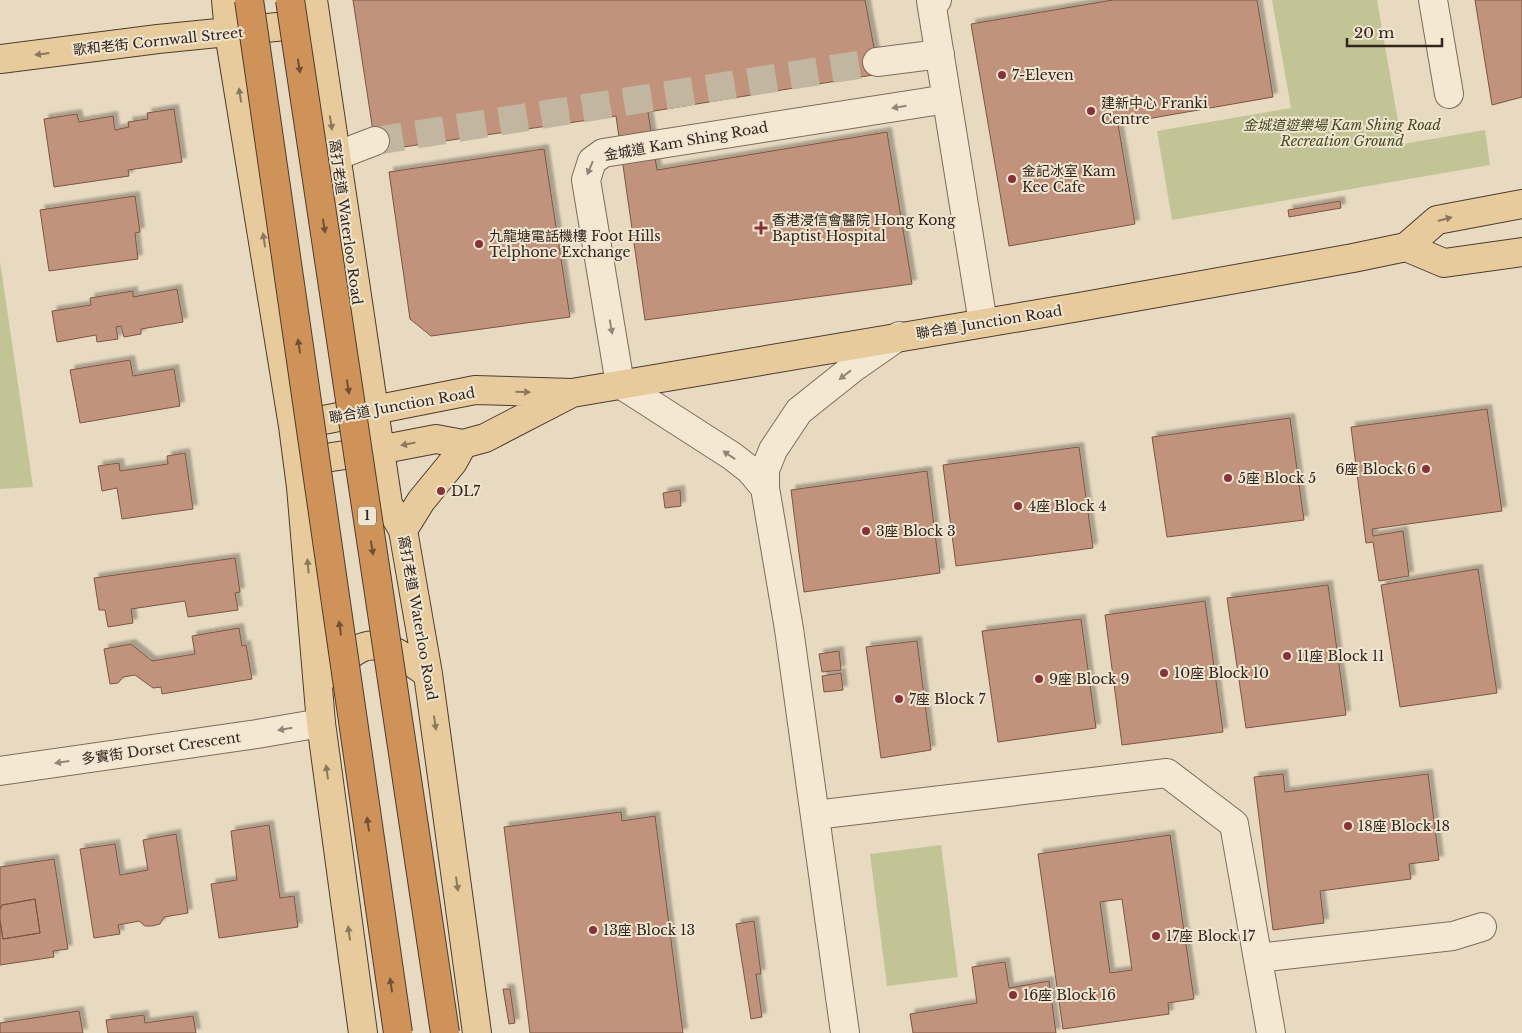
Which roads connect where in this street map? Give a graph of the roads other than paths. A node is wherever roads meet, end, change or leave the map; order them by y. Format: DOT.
graph roads {
  1 [pos="226,0"];
  2 [pos="249,0"];
  3 [pos="290,0"];
  4 [pos="937,0"];
  5 [pos="1433,0"];
  6 [pos="315,11"];
  7 [pos="229,33"];
  8 [pos="940,54"];
  9 [pos="0,59"];
  10 [pos="877,62"];
  11 [pos="1448,94"];
  12 [pos="947,99"];
  13 [pos="375,141"];
  14 [pos="336,156"];
  15 [pos="1522,204"];
  16 [pos="1406,247"];
  17 [pos="1522,252"];
  18 [pos="983,323"];
  19 [pos="899,336"];
  20 [pos="620,384"];
  21 [pos="572,393"];
  22 [pos="373,409"];
  23 [pos="294,426"];
  24 [pos="463,444"];
  25 [pos="379,450"];
  26 [pos="298,462"];
  27 [pos="765,488"];
  28 [pos="403,530"];
  29 [pos="428,674"];
  30 [pos="319,684"];
  31 [pos="321,723"];
  32 [pos="0,772"];
  33 [pos="815,815"];
  34 [pos="1482,927"];
  35 [pos="1258,958"];
  36 [pos="363,1033"];
  37 [pos="398,1033"];
  38 [pos="445,1033"];
  39 [pos="477,1033"];
  40 [pos="845,1033"];
  41 [pos="1271,1033"];
  1 -- 7 [label="main road"];
  37 -- 2 [label="highway, one-way, bridge"];
  3 -- 38 [label="highway, 窩打老道 Waterloo Road / 1, one-way, bridge"];
  4 -- 8 [label="street"];
  5 -- 11 [label="street"];
  6 -- 7 [label="main road, 歌和老街 Cornwall Street"];
  6 -- 14 [label="main road, 窩打老道 Waterloo Road, one-way"];
  7 -- 9 [label="main road, 歌和老街 Cornwall Street, one-way"];
  23 -- 7 [label="main road, one-way"];
  8 -- 10 [label="street"];
  8 -- 12 [label="street"];
  12 -- 18 [label="street"];
  12 -- 20 [label="street, 金城道 Kam Shing Road, one-way"];
  13 -- 14 [label="street"];
  14 -- 22 [label="main road, 窩打老道 Waterloo Road"];
  16 -- 15 [label="main road, one-way"];
  16 -- 17 [label="main road"];
  16 -- 18 [label="main road, 聯合道 Junction Road"];
  18 -- 19 [label="main road, 聯合道 Junction Road"];
  19 -- 20 [label="main road, 聯合道 Junction Road"];
  19 -- 27 [label="street, one-way"];
  20 -- 21 [label="main road, 聯合道 Junction Road"];
  27 -- 20 [label="street, one-way"];
  22 -- 21 [label="main road, 聯合道 Junction Road, one-way"];
  21 -- 24 [label="main road, 聯合道 Junction Road"];
  22 -- 23 [label="main road, 聯合道 Junction Road"];
  22 -- 25 [label="main road, 窩打老道 Waterloo Road"];
  23 -- 26 [label="main road"];
  24 -- 25 [label="main road, 聯合道 Junction Road, one-way"];
  24 -- 28 [label="main road"];
  25 -- 26 [label="main road, 聯合道 Junction Road"];
  25 -- 28 [label="main road, 窩打老道 Waterloo Road"];
  30 -- 26 [label="main road, one-way"];
  27 -- 33 [label="street"];
  28 -- 29 [label="main road, 窩打老道 Waterloo Road"];
  29 -- 30 [label="main road"];
  29 -- 39 [label="main road, 窩打老道 Waterloo Road, one-way"];
  30 -- 31 [label="main road"];
  31 -- 32 [label="street, 多實街 Dorset Crescent, one-way"];
  36 -- 31 [label="main road, one-way"];
  33 -- 35 [label="street"];
  33 -- 40 [label="street"];
  34 -- 35 [label="street"];
  35 -- 41 [label="street"];
}
